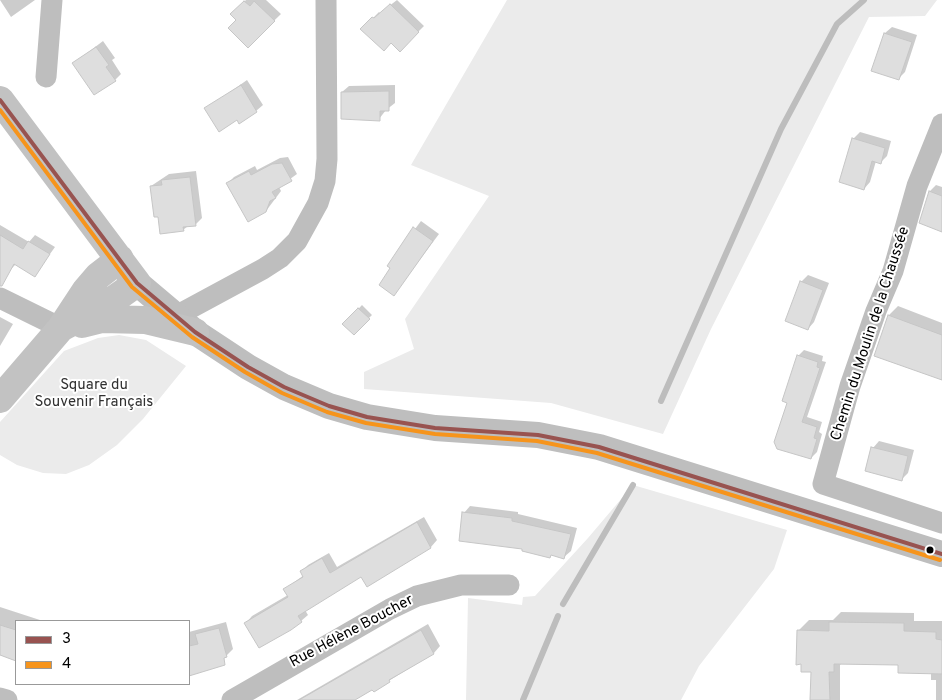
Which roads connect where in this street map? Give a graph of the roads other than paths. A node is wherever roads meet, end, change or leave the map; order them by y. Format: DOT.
graph roads {
  1 [pos="52,0"];
  2 [pos="326,0"];
  3 [pos="46,77"];
  4 [pos="0,100"];
  5 [pos="942,124"];
  6 [pos="120,259"];
  7 [pos="137,283"];
  8 [pos="0,298"];
  9 [pos="186,324"];
  10 [pos="61,328"];
  11 [pos="0,399"];
  12 [pos="942,523"];
  13 [pos="942,554"];
  14 [pos="508,585"];
  15 [pos="0,698"];
  16 [pos="6,700"];
  17 [pos="232,700"];
  1 -- 3 [label="street"];
  2 -- 9 [label="street"];
  4 -- 6 [label="main road"];
  5 -- 12 [label="street, Chemin du Moulin de la Chaussée"];
  6 -- 7 [label="main road"];
  6 -- 10 [label="main road"];
  7 -- 9 [label="street"];
  7 -- 10 [label="main road"];
  8 -- 10 [label="street"];
  9 -- 10 [label="main road"];
  9 -- 13 [label="street"];
  10 -- 11 [label="main road"];
  14 -- 17 [label="street, Rue Hélène Boucher"];
  15 -- 16 [label="street"];
}
